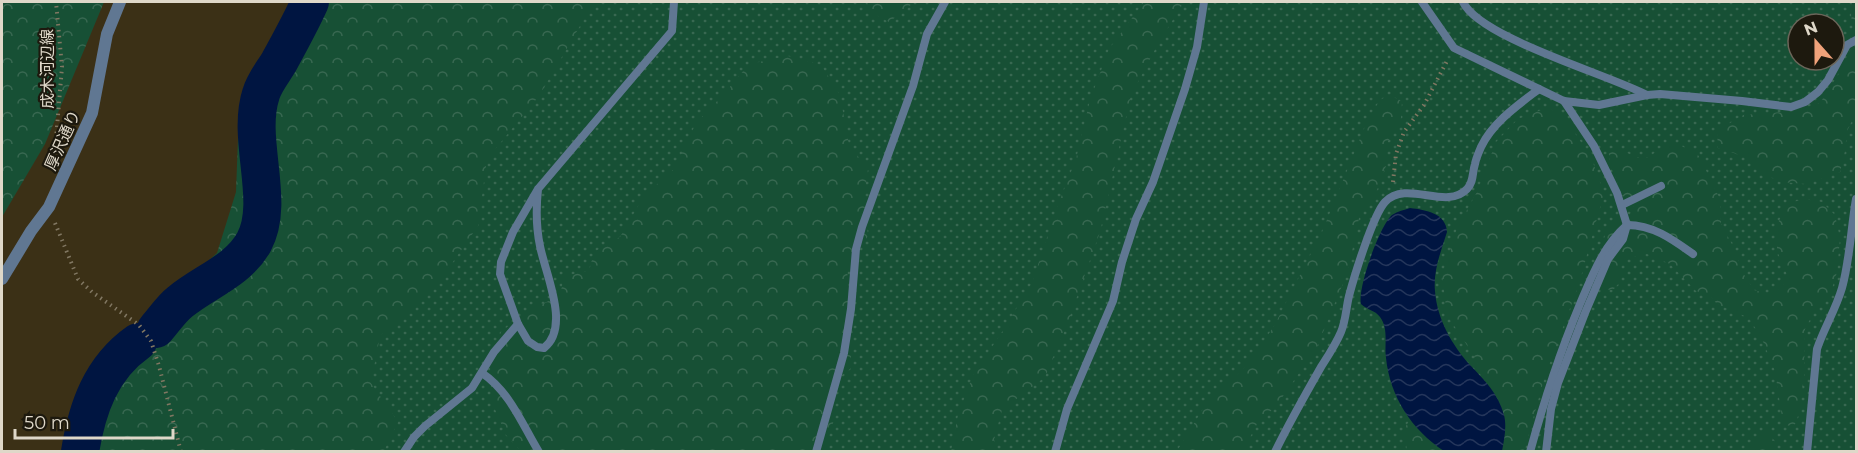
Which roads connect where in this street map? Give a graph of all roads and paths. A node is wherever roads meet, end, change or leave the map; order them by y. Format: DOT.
graph roads {
  1 [pos="56,2"];
  2 [pos="120,2"];
  3 [pos="674,2"];
  4 [pos="945,2"];
  5 [pos="1204,2"];
  6 [pos="1422,2"];
  7 [pos="1463,2"];
  8 [pos="1857,40"];
  9 [pos="1454,48"];
  10 [pos="1539,89"];
  11 [pos="1647,95"];
  12 [pos="1564,101"];
  13 [pos="54,159"];
  14 [pos="1661,186"];
  15 [pos="538,189"];
  16 [pos="1391,197"];
  17 [pos="1857,199"];
  18 [pos="1622,205"];
  19 [pos="49,207"];
  20 [pos="1627,225"];
  21 [pos="1693,254"];
  22 [pos="2,279"];
  23 [pos="518,324"];
  24 [pos="482,373"];
  25 [pos="181,452"];
  26 [pos="404,452"];
  27 [pos="539,452"];
  28 [pos="816,452"];
  29 [pos="1055,452"];
  30 [pos="1275,452"];
  31 [pos="1530,452"];
  32 [pos="1546,452"];
  33 [pos="1807,452"];
  1 -- 13 [label="path, 成木河辺線"];
  2 -- 19 [label="street, 厚沢通り"];
  3 -- 15 [label="lane"];
  4 -- 28 [label="lane"];
  5 -- 29 [label="lane"];
  6 -- 9 [label="lane"];
  7 -- 11 [label="lane"];
  8 -- 11 [label="lane"];
  9 -- 10 [label="lane"];
  9 -- 16 [label="path"];
  10 -- 12 [label="lane"];
  10 -- 16 [label="lane"];
  11 -- 12 [label="lane"];
  12 -- 18 [label="lane"];
  14 -- 18 [label="lane"];
  15 -- 23 [label="lane"];
  15 -- 23 [label="lane"];
  16 -- 30 [label="lane"];
  17 -- 33 [label="lane"];
  18 -- 20 [label="lane"];
  19 -- 22 [label="street, 厚沢通り"];
  19 -- 25 [label="path"];
  20 -- 21 [label="lane"];
  20 -- 31 [label="lane"];
  20 -- 32 [label="lane"];
  23 -- 24 [label="lane"];
  24 -- 26 [label="lane"];
  24 -- 27 [label="lane"];
}
